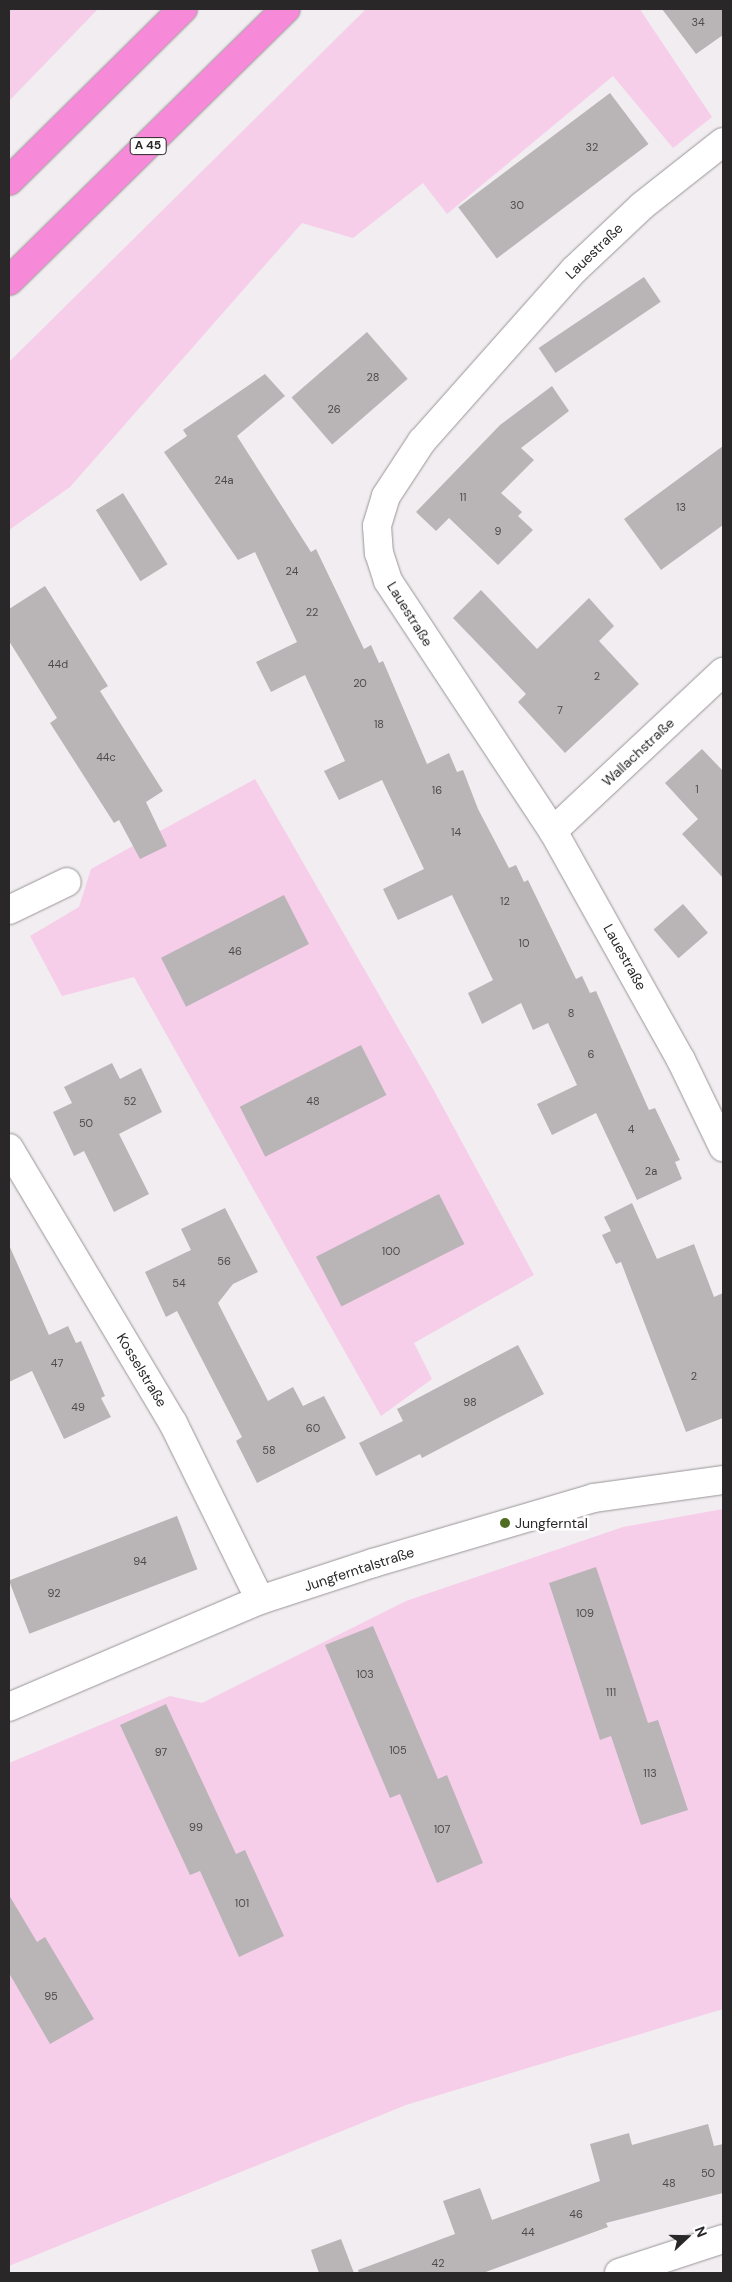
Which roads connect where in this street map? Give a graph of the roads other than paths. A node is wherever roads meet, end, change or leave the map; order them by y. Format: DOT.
graph roads {
  1 [pos="183,9"];
  2 [pos="286,9"];
  3 [pos="723,142"];
  4 [pos="9,181"];
  5 [pos="9,281"];
  6 [pos="723,672"];
  7 [pos="553,831"];
  8 [pos="67,882"];
  9 [pos="9,910"];
  10 [pos="723,1145"];
  11 [pos="9,1148"];
  12 [pos="723,1480"];
  13 [pos="260,1600"];
  14 [pos="9,1707"];
  15 [pos="723,2239"];
  16 [pos="619,2273"];
  1 -- 4 [label="highway"];
  2 -- 5 [label="highway, A 45"];
  3 -- 7 [label="street, Lauestraße"];
  6 -- 7 [label="street, Wallachstraße"];
  7 -- 10 [label="street, Lauestraße"];
  8 -- 9 [label="street"];
  11 -- 13 [label="street, Kosselstraße"];
  12 -- 13 [label="street, Jungferntalstraße"];
  13 -- 14 [label="street, Jungferntalstraße"];
  15 -- 16 [label="street"];
}
